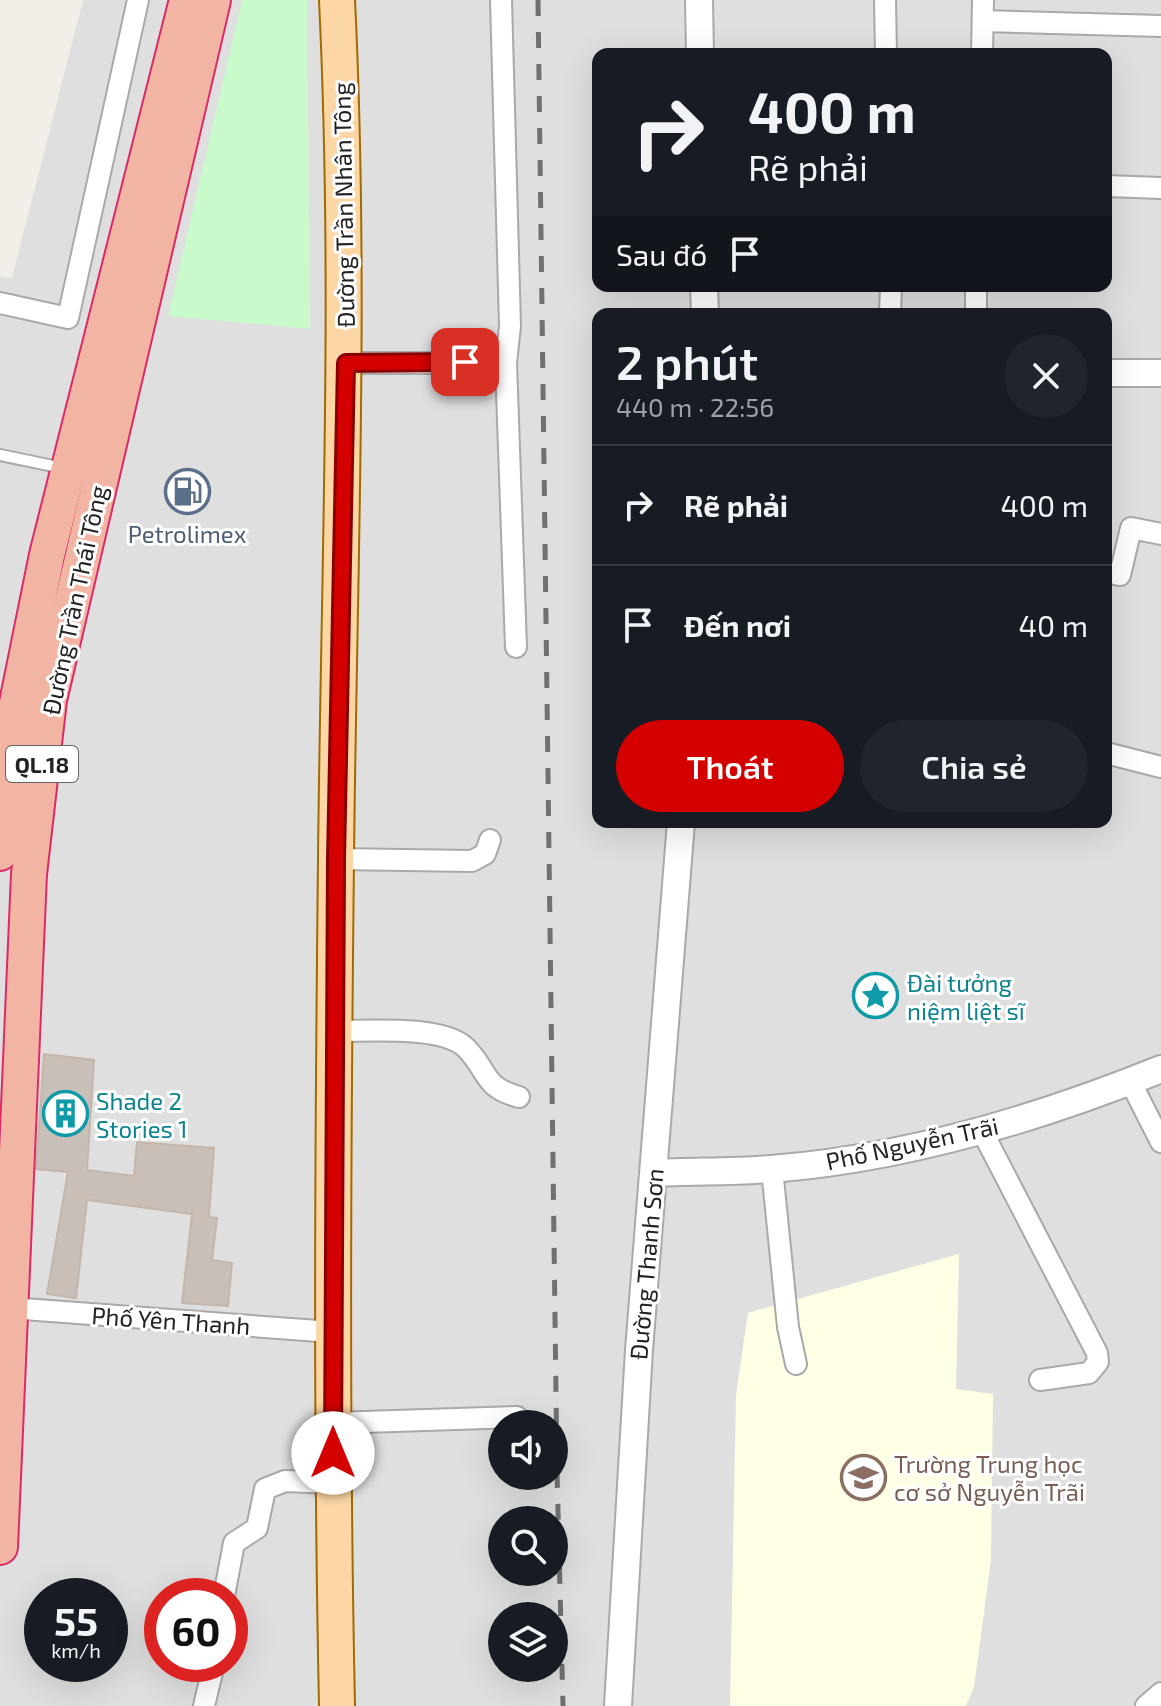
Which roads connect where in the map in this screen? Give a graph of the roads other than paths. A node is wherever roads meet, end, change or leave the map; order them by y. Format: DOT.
graph roads {
  1 [pos="138,0"];
  2 [pos="187,0"];
  3 [pos="213,0"];
  4 [pos="337,0"];
  5 [pos="501,0"];
  6 [pos="699,0"];
  7 [pos="885,0"];
  8 [pos="983,10"];
  9 [pos="1161,26"];
  10 [pos="700,48"];
  11 [pos="886,48"];
  12 [pos="982,48"];
  13 [pos="1112,186"];
  14 [pos="1161,188"];
  15 [pos="0,303"];
  16 [pos="346,363"];
  17 [pos="506,363"];
  18 [pos="1112,373"];
  19 [pos="1161,373"];
  20 [pos="0,455"];
  21 [pos="69,469"];
  22 [pos="1161,534"];
  23 [pos="1112,573"];
  24 [pos="516,647"];
  25 [pos="1112,755"];
  26 [pos="1161,767"];
  27 [pos="2,814"];
  28 [pos="681,828"];
  29 [pos="490,840"];
  30 [pos="0,853"];
  31 [pos="336,859"];
  32 [pos="337,1031"];
  33 [pos="10,1039"];
  34 [pos="1161,1069"];
  35 [pos="1130,1081"];
  36 [pos="519,1097"];
  37 [pos="982,1131"];
  38 [pos="1161,1142"];
  39 [pos="772,1169"];
  40 [pos="654,1173"];
  41 [pos="10,1308"];
  42 [pos="332,1332"];
  43 [pos="796,1364"];
  44 [pos="1040,1380"];
  45 [pos="488,1418"];
  46 [pos="333,1423"];
  47 [pos="332,1483"];
  48 [pos="0,1547"];
  49 [pos="227,1578"];
  50 [pos="210,1682"];
  51 [pos="1161,1693"];
  52 [pos="204,1706"];
  53 [pos="337,1706"];
  54 [pos="618,1706"];
  55 [pos="1146,1706"];
  1 -- 15 [label="street"];
  2 -- 21 [label="highway, Đường Trần Thái Tông / QL.18"];
  3 -- 33 [label="highway, Đường Trần Thái Tông / QL.18"];
  4 -- 16 [label="main road, Đường Trần Nhân Tông"];
  5 -- 17 [label="street"];
  6 -- 10 [label="street"];
  7 -- 11 [label="street"];
  8 -- 9 [label="street"];
  8 -- 12 [label="street"];
  13 -- 14 [label="street"];
  16 -- 17 [label="street"];
  16 -- 31 [label="main road, Đường Trần Nhân Tông"];
  17 -- 24 [label="street"];
  18 -- 19 [label="street"];
  20 -- 21 [label="lane"];
  21 -- 27 [label="highway, Đường Trần Thái Tông / QL.18"];
  22 -- 23 [label="street"];
  25 -- 26 [label="street"];
  27 -- 30 [label="highway, Đường Trần Thái Tông / QL.18"];
  28 -- 40 [label="street, Đường Thanh Sơn"];
  29 -- 31 [label="street"];
  31 -- 32 [label="main road, Đường Trần Nhân Tông"];
  32 -- 36 [label="street"];
  32 -- 42 [label="main road, Đường Trần Nhân Tông"];
  33 -- 41 [label="highway, Đường Trần Thái Tông / QL.18"];
  34 -- 35 [label="street, Phố Nguyễn Trãi"];
  35 -- 37 [label="street, Phố Nguyễn Trãi"];
  35 -- 38 [label="street"];
  37 -- 39 [label="street, Phố Nguyễn Trãi"];
  37 -- 44 [label="street"];
  39 -- 40 [label="street, Phố Nguyễn Trãi"];
  39 -- 43 [label="street"];
  40 -- 54 [label="street, Đường Thanh Sơn"];
  41 -- 42 [label="street, Phố Yên Thanh"];
  41 -- 48 [label="highway, Đường Trần Thái Tông / QL.18"];
  42 -- 46 [label="main road, Đường Trần Nhân Tông"];
  45 -- 46 [label="street"];
  46 -- 47 [label="main road, Đường Trần Nhân Tông"];
  47 -- 49 [label="street"];
  47 -- 53 [label="main road, Đường Trần Nhân Tông"];
  50 -- 52 [label="street"];
  51 -- 55 [label="street"];
}
